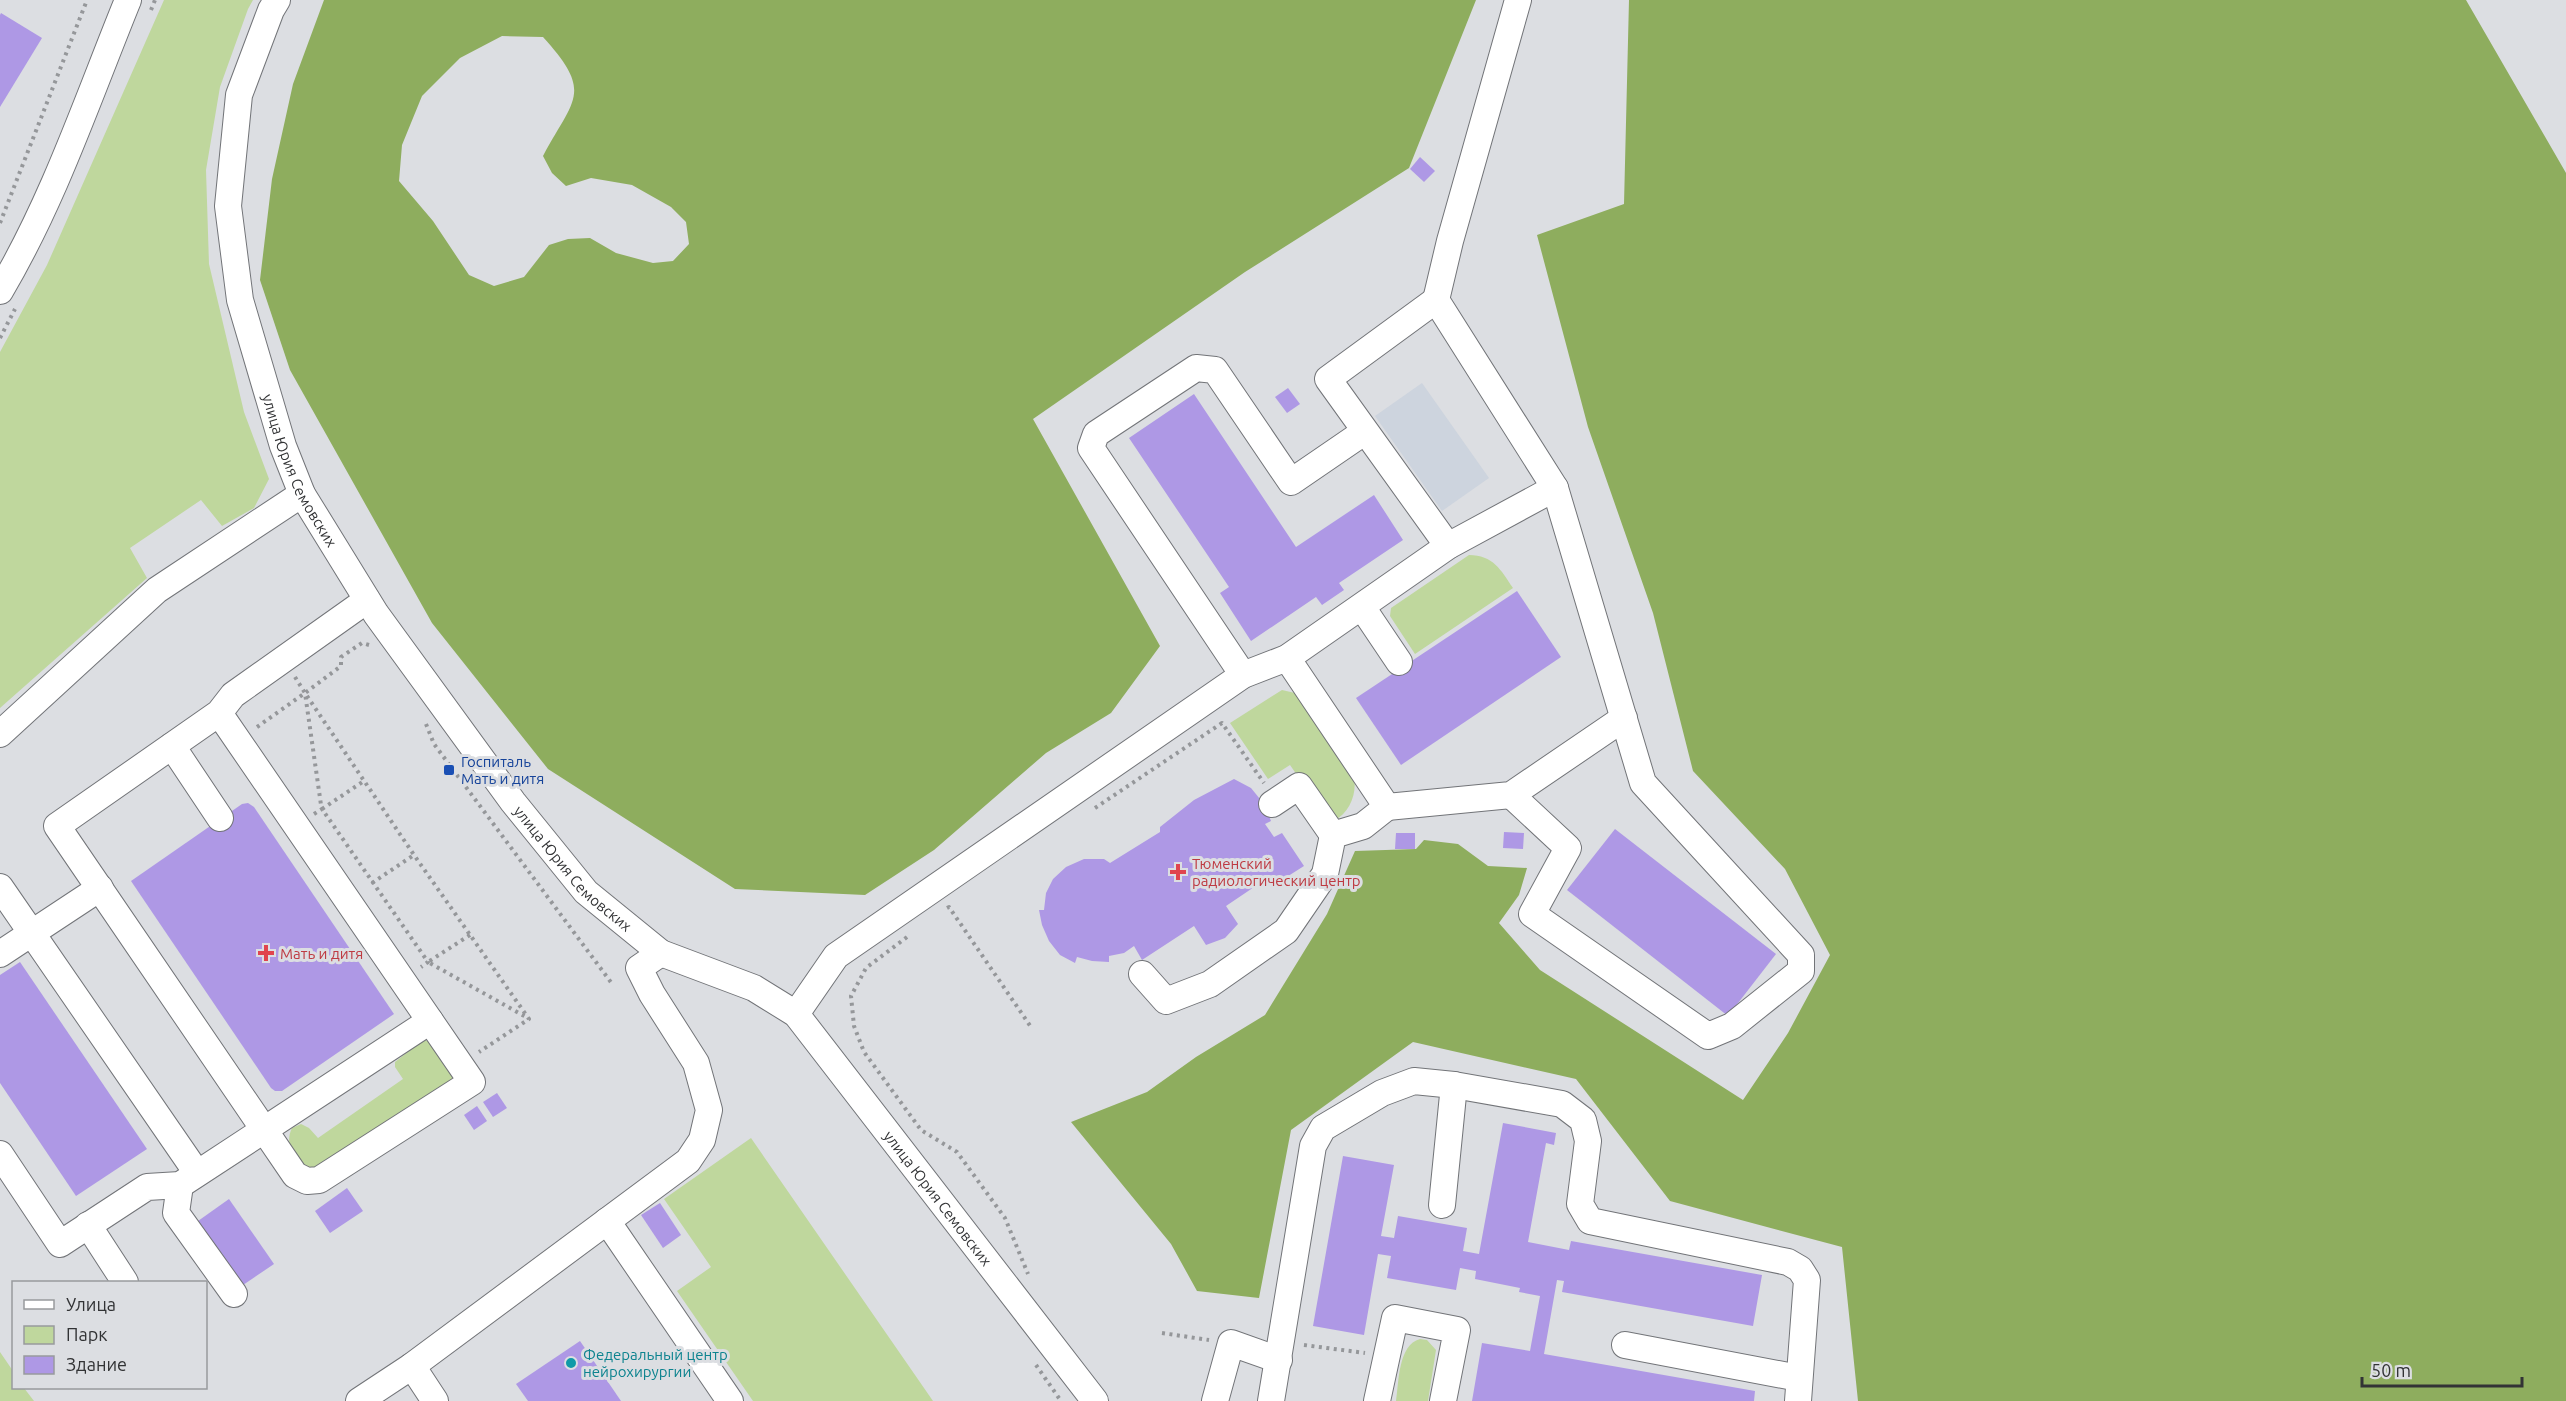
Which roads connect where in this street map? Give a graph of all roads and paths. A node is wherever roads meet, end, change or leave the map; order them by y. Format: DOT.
graph roads {
  1 [pos="87,0"];
  2 [pos="127,0"];
  3 [pos="277,0"];
  4 [pos="1518,0"];
  5 [pos="0,223"];
  6 [pos="0,291"];
  7 [pos="1436,300"];
  8 [pos="1364,432"];
  9 [pos="1554,488"];
  10 [pos="302,494"];
  11 [pos="1448,546"];
  12 [pos="371,607"];
  13 [pos="1362,607"];
  14 [pos="377,646"];
  15 [pos="1287,658"];
  16 [pos="1399,662"];
  17 [pos="291,671"];
  18 [pos="1243,675"];
  19 [pos="305,693"];
  20 [pos="219,712"];
  21 [pos="1624,718"];
  22 [pos="425,723"];
  23 [pos="0,734"];
  24 [pos="248,734"];
  25 [pos="172,746"];
  26 [pos="364,781"];
  27 [pos="1511,795"];
  28 [pos="1274,802"];
  29 [pos="322,807"];
  30 [pos="1387,807"];
  31 [pos="1086,815"];
  32 [pos="220,818"];
  33 [pos="305,819"];
  34 [pos="1333,835"];
  35 [pos="414,855"];
  36 [pos="372,883"];
  37 [pos="0,887"];
  38 [pos="100,888"];
  39 [pos="958,900"];
  40 [pos="949,907"];
  41 [pos="940,913"];
  42 [pos="32,933"];
  43 [pos="912,934"];
  44 [pos="470,935"];
  45 [pos="661,953"];
  46 [pos="0,954"];
  47 [pos="428,962"];
  48 [pos="420,968"];
  49 [pos="1142,974"];
  50 [pos="613,985"];
  51 [pos="796,1014"];
  52 [pos="529,1019"];
  53 [pos="430,1021"];
  54 [pos="1031,1027"];
  55 [pos="472,1057"];
  56 [pos="1454,1085"];
  57 [pos="264,1129"];
  58 [pos="0,1154"];
  59 [pos="188,1179"];
  60 [pos="1442,1205"];
  61 [pos="607,1221"];
  62 [pos="88,1225"];
  63 [pos="1030,1280"];
  64 [pos="124,1281"];
  65 [pos="234,1294"];
  66 [pos="1162,1333"];
  67 [pos="1231,1344"];
  68 [pos="1625,1345"];
  69 [pos="1314,1347"];
  70 [pos="1344,1350"];
  71 [pos="1033,1357"];
  72 [pos="1279,1360"];
  73 [pos="412,1366"];
  74 [pos="1798,1390"];
  75 [pos="360,1401"];
  76 [pos="435,1401"];
  77 [pos="730,1401"];
  78 [pos="1061,1401"];
  79 [pos="1095,1401"];
  80 [pos="1215,1401"];
  81 [pos="1271,1401"];
  82 [pos="1377,1401"];
  83 [pos="1443,1401"];
  1 -- 5 [label="path"];
  2 -- 6 [label="street"];
  3 -- 10 [label="street, улица Юрия Семовских"];
  4 -- 7 [label="street"];
  7 -- 8 [label="street"];
  7 -- 9 [label="street"];
  8 -- 11 [label="street"];
  8 -- 18 [label="street"];
  9 -- 11 [label="street"];
  9 -- 21 [label="street"];
  10 -- 12 [label="street, улица Юрия Семовских"];
  10 -- 23 [label="street"];
  11 -- 13 [label="street"];
  12 -- 17 [label="street"];
  12 -- 20 [label="street"];
  12 -- 45 [label="street, улица Юрия Семовских"];
  13 -- 15 [label="street"];
  13 -- 16 [label="street"];
  14 -- 19 [label="path"];
  15 -- 18 [label="street"];
  15 -- 30 [label="street"];
  17 -- 19 [label="path"];
  17 -- 20 [label="street"];
  18 -- 51 [label="street"];
  19 -- 24 [label="path"];
  19 -- 26 [label="path"];
  19 -- 29 [label="path"];
  20 -- 25 [label="street"];
  20 -- 53 [label="street"];
  21 -- 27 [label="street"];
  21 -- 27 [label="street"];
  22 -- 50 [label="path"];
  25 -- 32 [label="street"];
  25 -- 38 [label="street"];
  26 -- 29 [label="path"];
  26 -- 35 [label="path"];
  27 -- 30 [label="street"];
  28 -- 31 [label="path"];
  28 -- 34 [label="street"];
  29 -- 33 [label="path"];
  29 -- 36 [label="path"];
  30 -- 34 [label="street"];
  34 -- 49 [label="street"];
  35 -- 36 [label="path"];
  35 -- 44 [label="path"];
  36 -- 47 [label="path"];
  37 -- 42 [label="street"];
  38 -- 42 [label="street"];
  38 -- 57 [label="street"];
  39 -- 40 [label="path"];
  40 -- 41 [label="path"];
  40 -- 54 [label="path"];
  42 -- 46 [label="street"];
  42 -- 59 [label="street"];
  43 -- 63 [label="path"];
  44 -- 47 [label="path"];
  44 -- 52 [label="path"];
  45 -- 51 [label="street, улица Юрия Семовских"];
  45 -- 61 [label="street"];
  47 -- 48 [label="path"];
  47 -- 52 [label="path"];
  51 -- 79 [label="street, улица Юрия Семовских"];
  52 -- 55 [label="path"];
  53 -- 57 [label="street"];
  53 -- 57 [label="street"];
  56 -- 60 [label="street"];
  56 -- 72 [label="street"];
  56 -- 74 [label="street"];
  57 -- 59 [label="street"];
  58 -- 62 [label="street"];
  59 -- 62 [label="street"];
  59 -- 65 [label="street"];
  61 -- 73 [label="street"];
  61 -- 77 [label="street"];
  62 -- 64 [label="street"];
  66 -- 67 [label="path"];
  67 -- 72 [label="street"];
  67 -- 80 [label="street"];
  68 -- 74 [label="street"];
  69 -- 70 [label="path"];
  71 -- 78 [label="path"];
  72 -- 81 [label="street"];
  73 -- 75 [label="street"];
  73 -- 76 [label="street"];
  82 -- 83 [label="street"];
}
